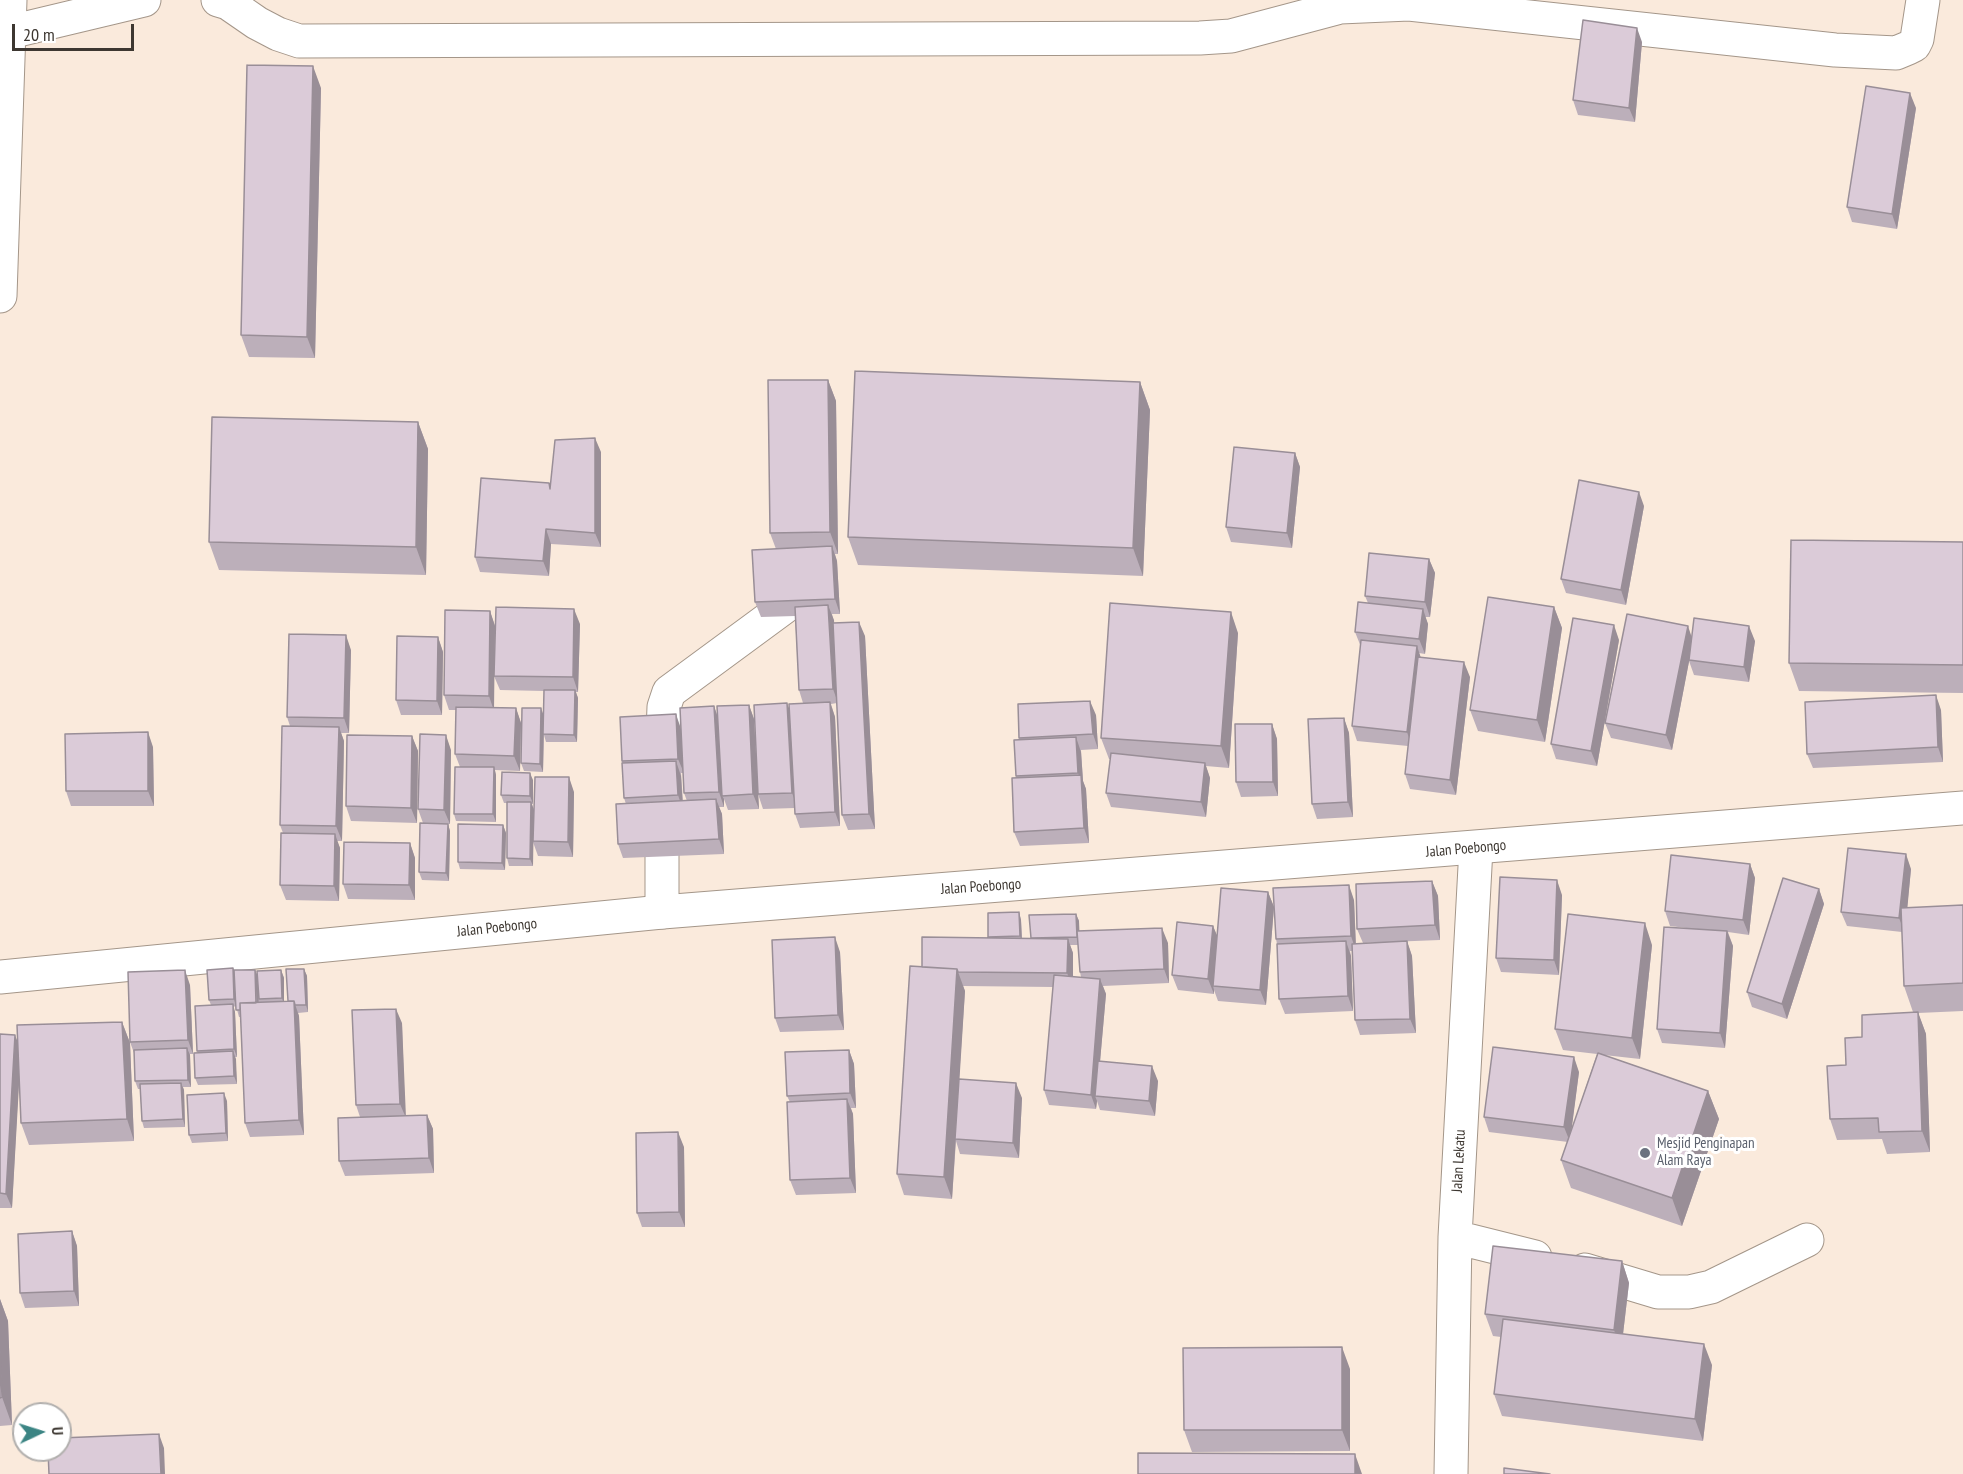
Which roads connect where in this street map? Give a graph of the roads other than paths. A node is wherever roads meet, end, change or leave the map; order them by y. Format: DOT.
graph roads {
  1 [pos="144,0"];
  2 [pos="218,0"];
  3 [pos="1923,0"];
  4 [pos="1409,2"];
  5 [pos="10,16"];
  6 [pos="0,296"];
  7 [pos="819,559"];
  8 [pos="1963,808"];
  9 [pos="1476,848"];
  10 [pos="663,912"];
  11 [pos="0,977"];
  12 [pos="1455,1237"];
  13 [pos="1807,1240"];
  14 [pos="1451,1474"];
  1 -- 5 [label="street"];
  2 -- 4 [label="street"];
  3 -- 4 [label="street"];
  5 -- 6 [label="street"];
  7 -- 10 [label="street"];
  8 -- 9 [label="street, Jalan Poebongo"];
  9 -- 10 [label="street, Jalan Poebongo"];
  9 -- 12 [label="street, Jalan Lekatu"];
  10 -- 11 [label="street, Jalan Poebongo"];
  12 -- 13 [label="street"];
  12 -- 14 [label="street, Jalan Lekatu"];
}
